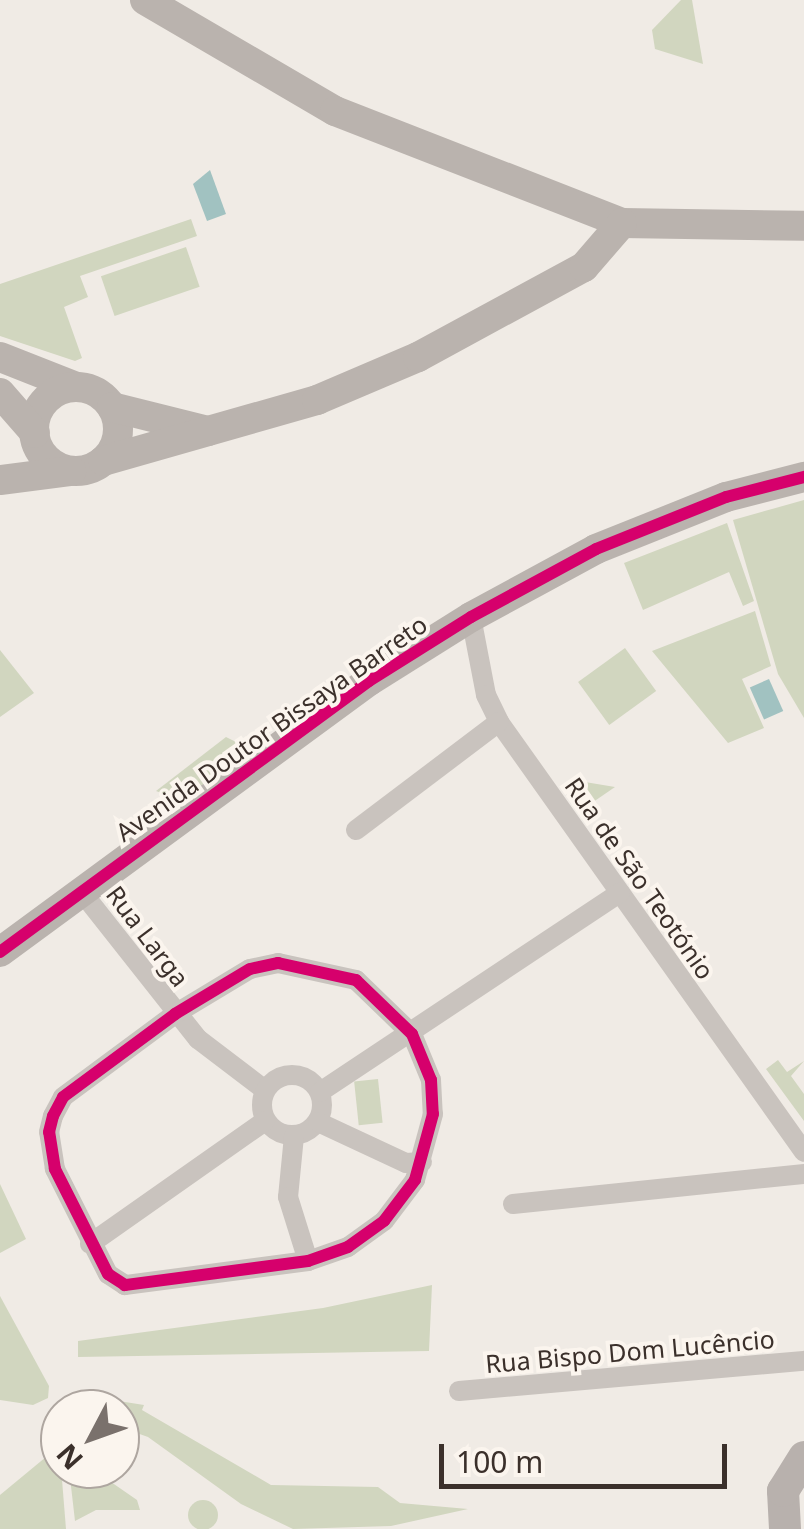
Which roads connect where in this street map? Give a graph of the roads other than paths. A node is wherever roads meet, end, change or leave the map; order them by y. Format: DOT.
graph roads {
  1 [pos="146,0"];
  2 [pos="622,222"];
  3 [pos="804,226"];
  4 [pos="0,357"];
  5 [pos="76,387"];
  6 [pos="0,394"];
  7 [pos="112,407"];
  8 [pos="216,432"];
  9 [pos="36,439"];
  10 [pos="90,466"];
  11 [pos="804,477"];
  12 [pos="0,479"];
  13 [pos="471,617"];
  14 [pos="499,722"];
  15 [pos="356,830"];
  16 [pos="81,891"];
  17 [pos="620,893"];
  18 [pos="0,952"];
  19 [pos="176,1014"];
  20 [pos="412,1034"];
  21 [pos="264,1090"];
  22 [pos="320,1092"];
  23 [pos="265,1121"];
  24 [pos="318,1122"];
  25 [pos="294,1136"];
  26 [pos="804,1152"];
  27 [pos="422,1162"];
  28 [pos="804,1174"];
  29 [pos="513,1204"];
  30 [pos="90,1244"];
  31 [pos="308,1261"];
  32 [pos="804,1361"];
  33 [pos="460,1390"];
  34 [pos="804,1457"];
  35 [pos="785,1529"];
  1 -- 2 [label="street"];
  2 -- 3 [label="street"];
  2 -- 8 [label="street"];
  4 -- 5 [label="street"];
  5 -- 7 [label="street"];
  5 -- 9 [label="street"];
  6 -- 9 [label="street"];
  7 -- 8 [label="street"];
  7 -- 10 [label="street"];
  8 -- 10 [label="street"];
  9 -- 10 [label="street"];
  9 -- 12 [label="street"];
  10 -- 12 [label="street"];
  11 -- 13 [label="street, Avenida Doutor Bissaya Barreto"];
  13 -- 14 [label="street, Rua de São Teotónio"];
  13 -- 16 [label="street, Avenida Doutor Bissaya Barreto"];
  14 -- 15 [label="street"];
  14 -- 17 [label="street, Rua de São Teotónio"];
  16 -- 18 [label="street, Avenida Doutor Bissaya Barreto"];
  16 -- 19 [label="street, Rua Larga"];
  17 -- 20 [label="street"];
  17 -- 26 [label="street, Rua de São Teotónio"];
  19 -- 20 [label="street"];
  19 -- 21 [label="street, Rua Larga"];
  19 -- 30 [label="street"];
  20 -- 22 [label="street"];
  20 -- 27 [label="street"];
  21 -- 22 [label="street"];
  21 -- 23 [label="street"];
  22 -- 24 [label="street"];
  23 -- 25 [label="street"];
  23 -- 30 [label="street"];
  24 -- 25 [label="street"];
  24 -- 27 [label="street"];
  25 -- 31 [label="street"];
  27 -- 31 [label="street"];
  28 -- 29 [label="street"];
  30 -- 31 [label="street"];
  32 -- 33 [label="street, Rua Bispo Dom Lucêncio"];
  34 -- 35 [label="main road"];
}
